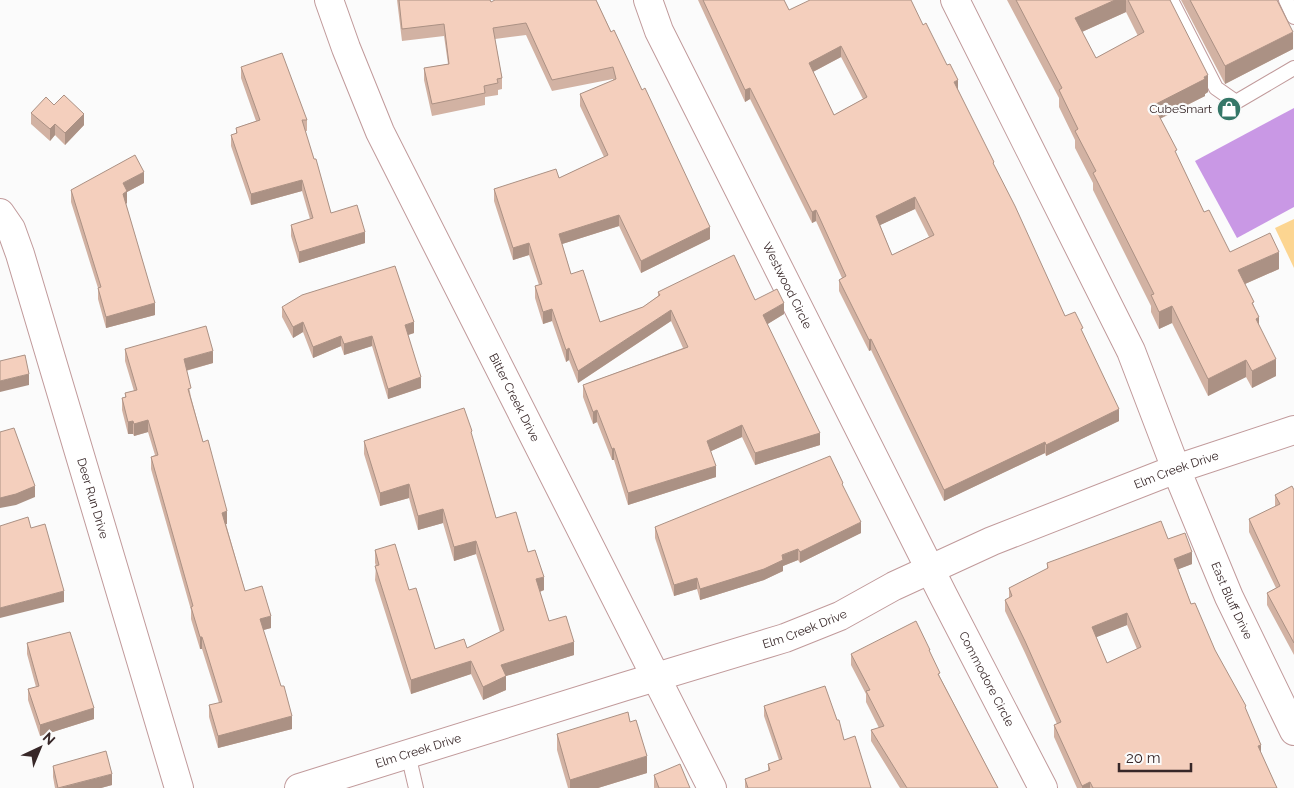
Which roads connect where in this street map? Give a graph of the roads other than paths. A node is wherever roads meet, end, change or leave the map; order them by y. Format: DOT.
graph roads {
  1 [pos="329,0"];
  2 [pos="648,0"];
  3 [pos="955,0"];
  4 [pos="1172,0"];
  5 [pos="1286,0"];
  6 [pos="1294,17"];
  7 [pos="1294,68"];
  8 [pos="0,213"];
  9 [pos="1294,430"];
  10 [pos="1176,469"];
  11 [pos="930,568"];
  12 [pos="655,677"];
  13 [pos="1293,728"];
  14 [pos="408,754"];
  15 [pos="179,788"];
  16 [pos="298,788"];
  17 [pos="416,788"];
  18 [pos="712,788"];
  19 [pos="1043,788"];
  1 -- 12 [label="street, Bitter Creek Drive"];
  2 -- 11 [label="street, Westwood Circle"];
  3 -- 10 [label="street"];
  4 -- 7 [label="lane"];
  5 -- 6 [label="lane"];
  8 -- 15 [label="street, Deer Run Drive"];
  9 -- 10 [label="street, Elm Creek Drive"];
  10 -- 11 [label="street, Elm Creek Drive"];
  10 -- 13 [label="street, East Bluff Drive"];
  11 -- 12 [label="street, Elm Creek Drive"];
  11 -- 19 [label="street, Commodore Circle"];
  12 -- 14 [label="street, Elm Creek Drive"];
  12 -- 18 [label="street, Bitter Creek Drive"];
  14 -- 16 [label="street, Elm Creek Drive"];
  14 -- 17 [label="lane"];
}
